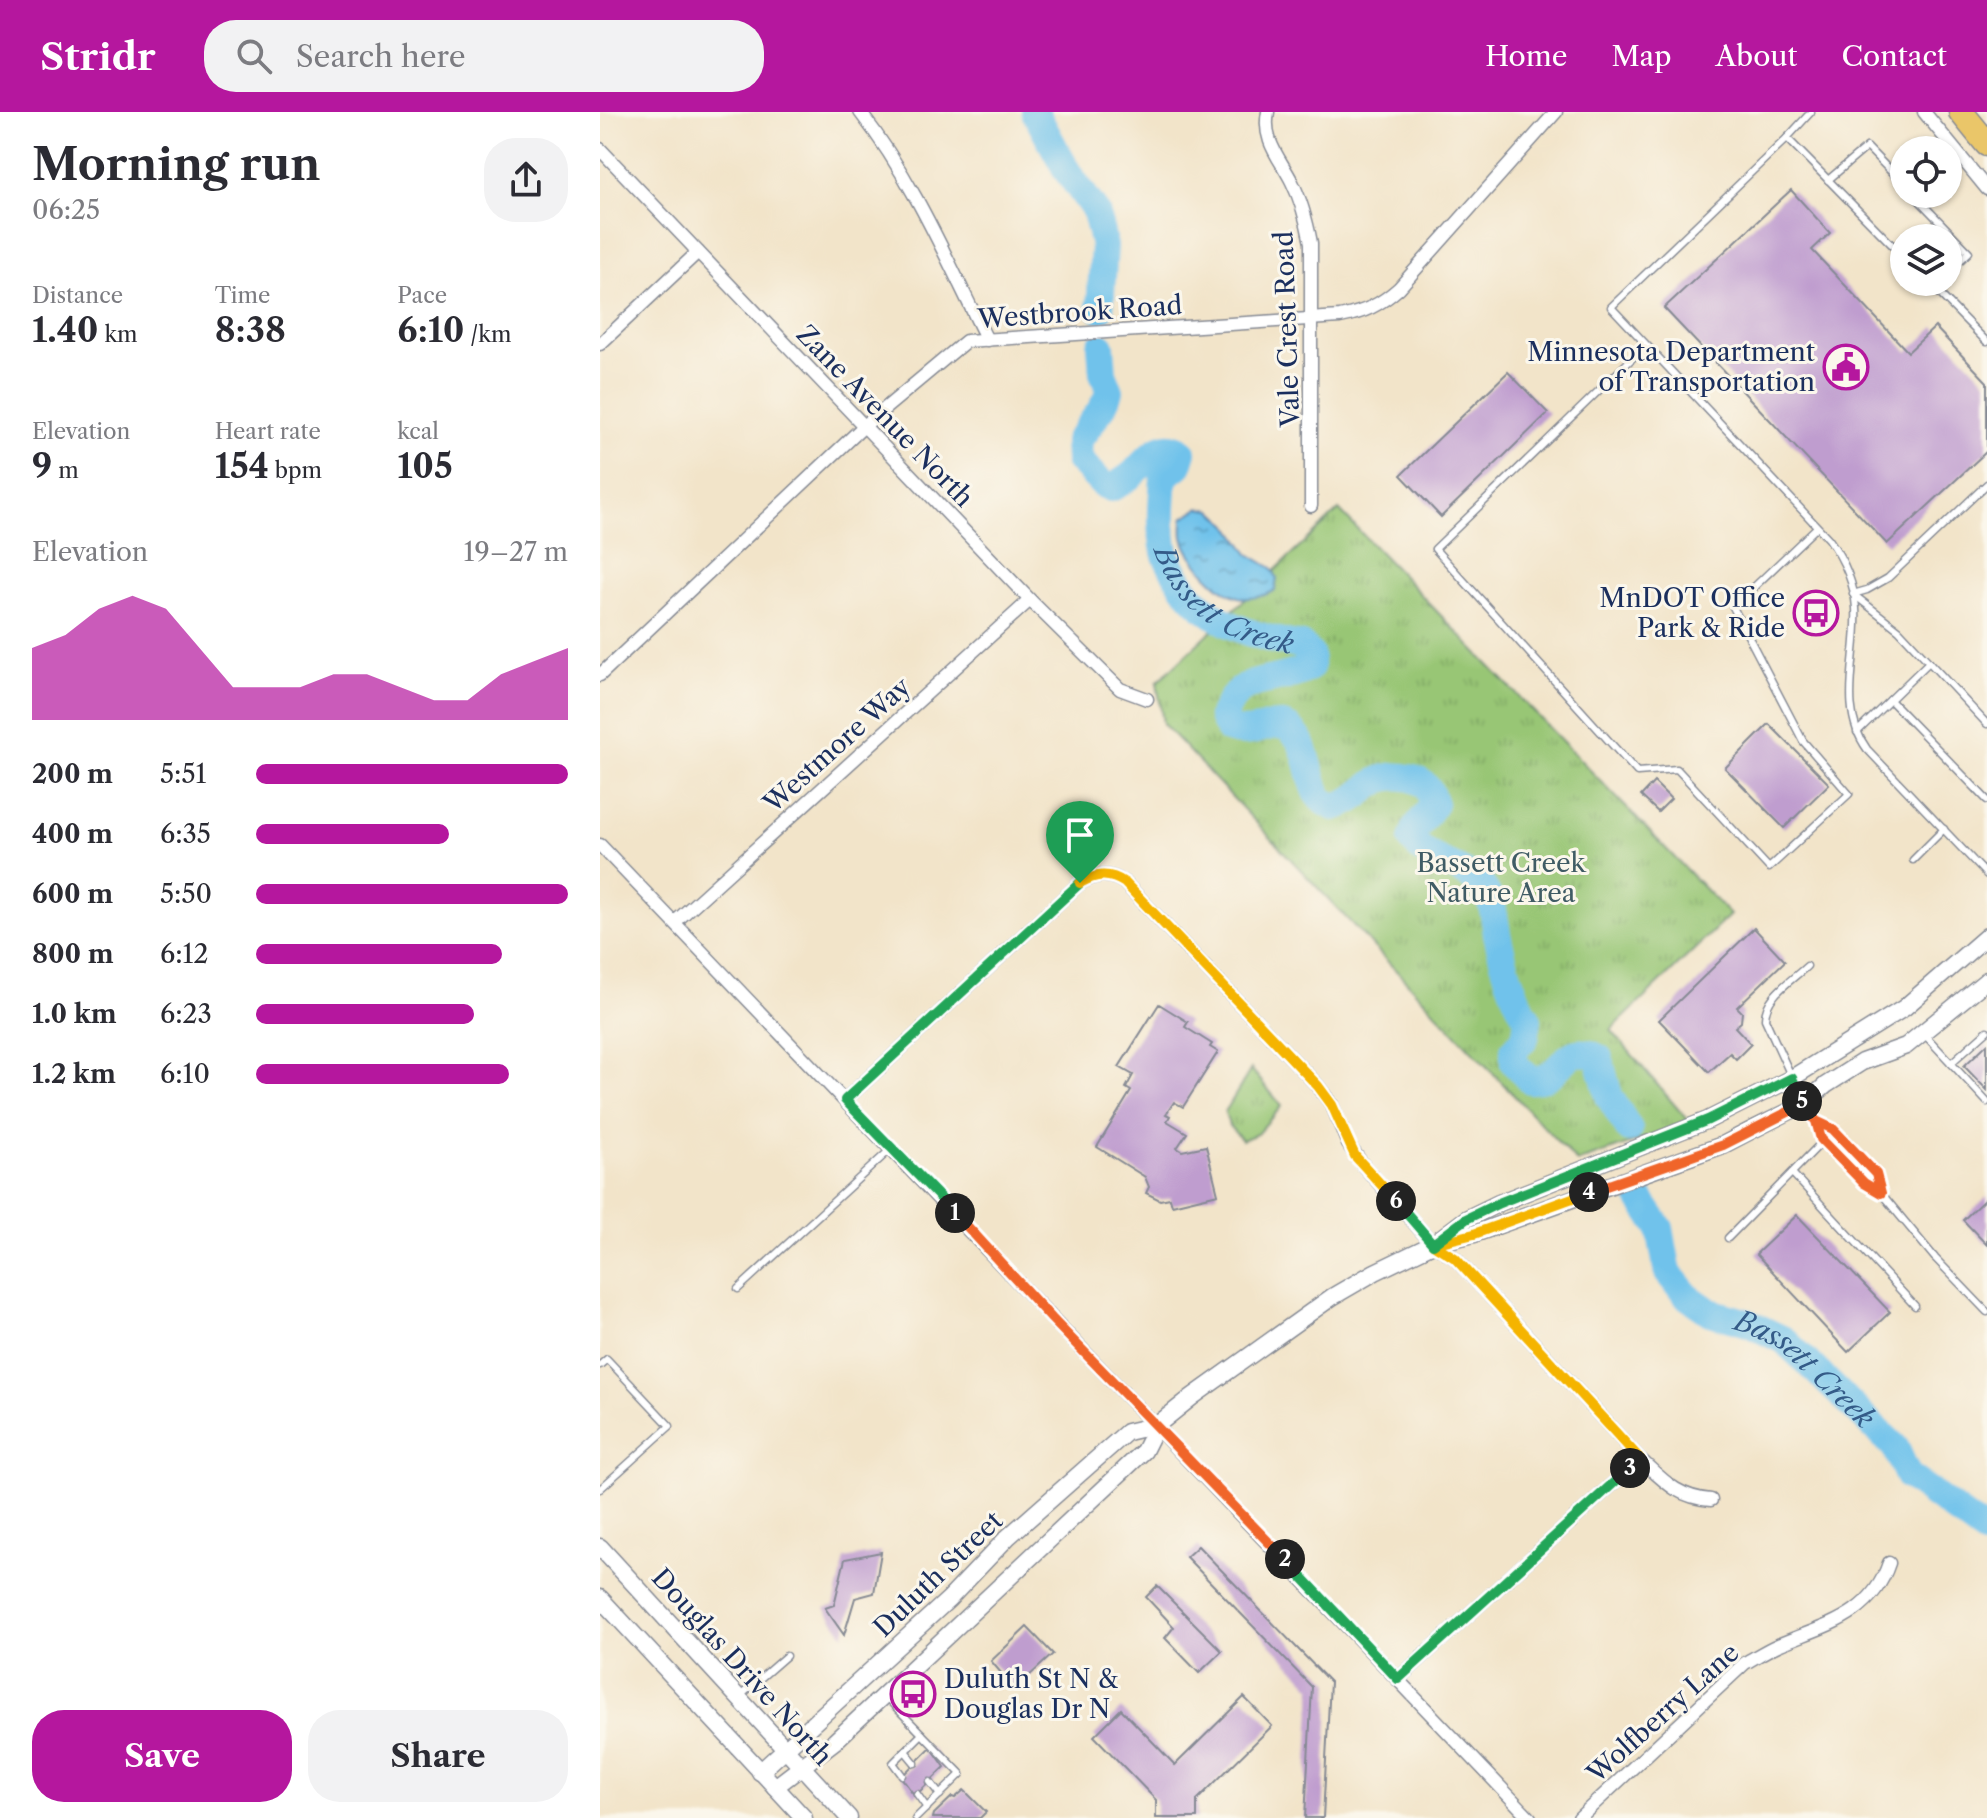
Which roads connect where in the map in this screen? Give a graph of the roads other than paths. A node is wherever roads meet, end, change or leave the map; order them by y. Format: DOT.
graph roads {
  1 [pos="860,112"];
  2 [pos="1268,112"];
  3 [pos="1556,112"];
  4 [pos="1811,112"];
  5 [pos="1924,112"];
  6 [pos="1961,112"];
  7 [pos="1787,138"];
  8 [pos="1987,144"];
  9 [pos="600,149"];
  10 [pos="1890,171"];
  11 [pos="1828,180"];
  12 [pos="1987,189"];
  13 [pos="1927,208"];
  14 [pos="1942,224"];
  15 [pos="1890,243"];
  16 [pos="698,252"];
  17 [pos="1944,296"];
  18 [pos="1313,318"];
  19 [pos="987,340"];
  20 [pos="1987,342"];
  21 [pos="600,344"];
  22 [pos="1646,345"];
  23 [pos="864,426"];
  24 [pos="1987,484"];
  25 [pos="1311,506"];
  26 [pos="1817,527"];
  27 [pos="1853,594"];
  28 [pos="1030,600"];
  29 [pos="1929,662"];
  30 [pos="600,675"];
  31 [pos="1147,699"];
  32 [pos="1890,700"];
  33 [pos="1987,724"];
  34 [pos="1857,732"];
  35 [pos="1987,800"];
  36 [pos="1944,829"];
  37 [pos="600,845"];
  38 [pos="1913,860"];
  39 [pos="1987,875"];
  40 [pos="675,922"];
  41 [pos="1987,936"];
  42 [pos="1807,966"];
  43 [pos="1987,980"];
  44 [pos="1987,1031"];
  45 [pos="1922,1032"];
  46 [pos="1951,1063"];
  47 [pos="1792,1078"];
  48 [pos="845,1100"];
  49 [pos="1987,1102"];
  50 [pos="1804,1104"];
  51 [pos="1816,1121"];
  52 [pos="1823,1141"];
  53 [pos="892,1148"];
  54 [pos="1792,1173"];
  55 [pos="1881,1193"];
  56 [pos="1728,1238"];
  57 [pos="1433,1244"];
  58 [pos="738,1289"];
  59 [pos="1915,1306"];
  60 [pos="1987,1312"];
  61 [pos="600,1365"];
  62 [pos="1157,1425"];
  63 [pos="1640,1459"];
  64 [pos="600,1489"];
  65 [pos="1711,1500"];
  66 [pos="600,1547"];
  67 [pos="1889,1563"];
  68 [pos="600,1598"];
  69 [pos="786,1656"];
  70 [pos="1398,1679"];
  71 [pos="884,1695"];
  72 [pos="739,1697"];
  73 [pos="922,1734"];
  74 [pos="786,1748"];
  75 [pos="905,1751"];
  76 [pos="915,1763"];
  77 [pos="801,1766"];
  78 [pos="760,1772"];
  79 [pos="902,1775"];
  80 [pos="930,1782"];
  81 [pos="775,1787"];
  82 [pos="917,1794"];
  83 [pos="940,1795"];
  84 [pos="927,1808"];
  85 [pos="804,1818"];
  86 [pos="849,1818"];
  87 [pos="916,1818"];
  88 [pos="1530,1818"];
  89 [pos="1579,1818"];
  1 -- 19 [label="street"];
  2 -- 18 [label="street, Vale Crest Road"];
  3 -- 18 [label="street, Westbrook Road"];
  4 -- 7 [label="lane"];
  5 -- 12 [label="street"];
  6 -- 8 [label="highway"];
  7 -- 11 [label="lane"];
  7 -- 22 [label="lane"];
  9 -- 16 [label="street, Zane Avenue North"];
  10 -- 11 [label="lane"];
  11 -- 15 [label="lane"];
  13 -- 14 [label="lane"];
  16 -- 21 [label="street"];
  16 -- 23 [label="street, Zane Avenue North"];
  17 -- 20 [label="lane"];
  18 -- 19 [label="street, Westbrook Road"];
  18 -- 25 [label="street, Vale Crest Road"];
  19 -- 23 [label="street, Westbrook Road"];
  22 -- 26 [label="lane"];
  22 -- 26 [label="lane"];
  23 -- 28 [label="street, Zane Avenue North"];
  23 -- 30 [label="street, Westbrook Road"];
  24 -- 27 [label="lane"];
  26 -- 27 [label="lane"];
  27 -- 29 [label="lane"];
  27 -- 34 [label="lane"];
  28 -- 31 [label="street, Zane Avenue North"];
  28 -- 40 [label="street, Westmore Way"];
  29 -- 32 [label="lane"];
  29 -- 33 [label="lane"];
  32 -- 34 [label="lane"];
  32 -- 35 [label="lane"];
  34 -- 36 [label="lane"];
  36 -- 38 [label="lane"];
  36 -- 39 [label="lane"];
  37 -- 40 [label="street"];
  40 -- 48 [label="street"];
  41 -- 47 [label="street, Duluth Street"];
  42 -- 47 [label="lane"];
  43 -- 45 [label="street, Duluth Street"];
  44 -- 46 [label="lane"];
  45 -- 46 [label="lane"];
  45 -- 50 [label="street, Duluth Street"];
  46 -- 49 [label="lane"];
  47 -- 50 [label="lane"];
  47 -- 57 [label="street, Duluth Street"];
  48 -- 53 [label="street"];
  48 -- 57 [label="street"];
  50 -- 51 [label="lane"];
  50 -- 57 [label="street, Duluth Street"];
  51 -- 52 [label="lane"];
  51 -- 55 [label="lane"];
  52 -- 54 [label="lane"];
  52 -- 55 [label="lane"];
  53 -- 58 [label="lane"];
  53 -- 62 [label="street"];
  54 -- 56 [label="lane"];
  54 -- 59 [label="lane"];
  55 -- 60 [label="lane"];
  57 -- 62 [label="street, Duluth Street"];
  57 -- 63 [label="street"];
  61 -- 64 [label="lane"];
  62 -- 70 [label="street"];
  62 -- 71 [label="street, Duluth Street"];
  62 -- 74 [label="street, Duluth Street"];
  63 -- 65 [label="street"];
  63 -- 70 [label="street"];
  66 -- 72 [label="street, Douglas Drive North"];
  67 -- 89 [label="street, Wolfberry Lane"];
  68 -- 78 [label="street"];
  69 -- 72 [label="lane"];
  70 -- 88 [label="street"];
  71 -- 73 [label="lane"];
  71 -- 77 [label="street, Duluth Street"];
  72 -- 74 [label="street, Douglas Drive North"];
  73 -- 75 [label="lane"];
  73 -- 83 [label="lane"];
  74 -- 77 [label="street, Douglas Drive North"];
  74 -- 78 [label="street, Duluth Street"];
  75 -- 76 [label="lane"];
  75 -- 79 [label="lane"];
  77 -- 81 [label="street, Duluth Street"];
  77 -- 86 [label="street, Douglas Drive North"];
  78 -- 81 [label="street"];
  80 -- 83 [label="lane"];
  81 -- 85 [label="street"];
  82 -- 84 [label="lane"];
  83 -- 84 [label="lane"];
  84 -- 87 [label="lane"];
}
